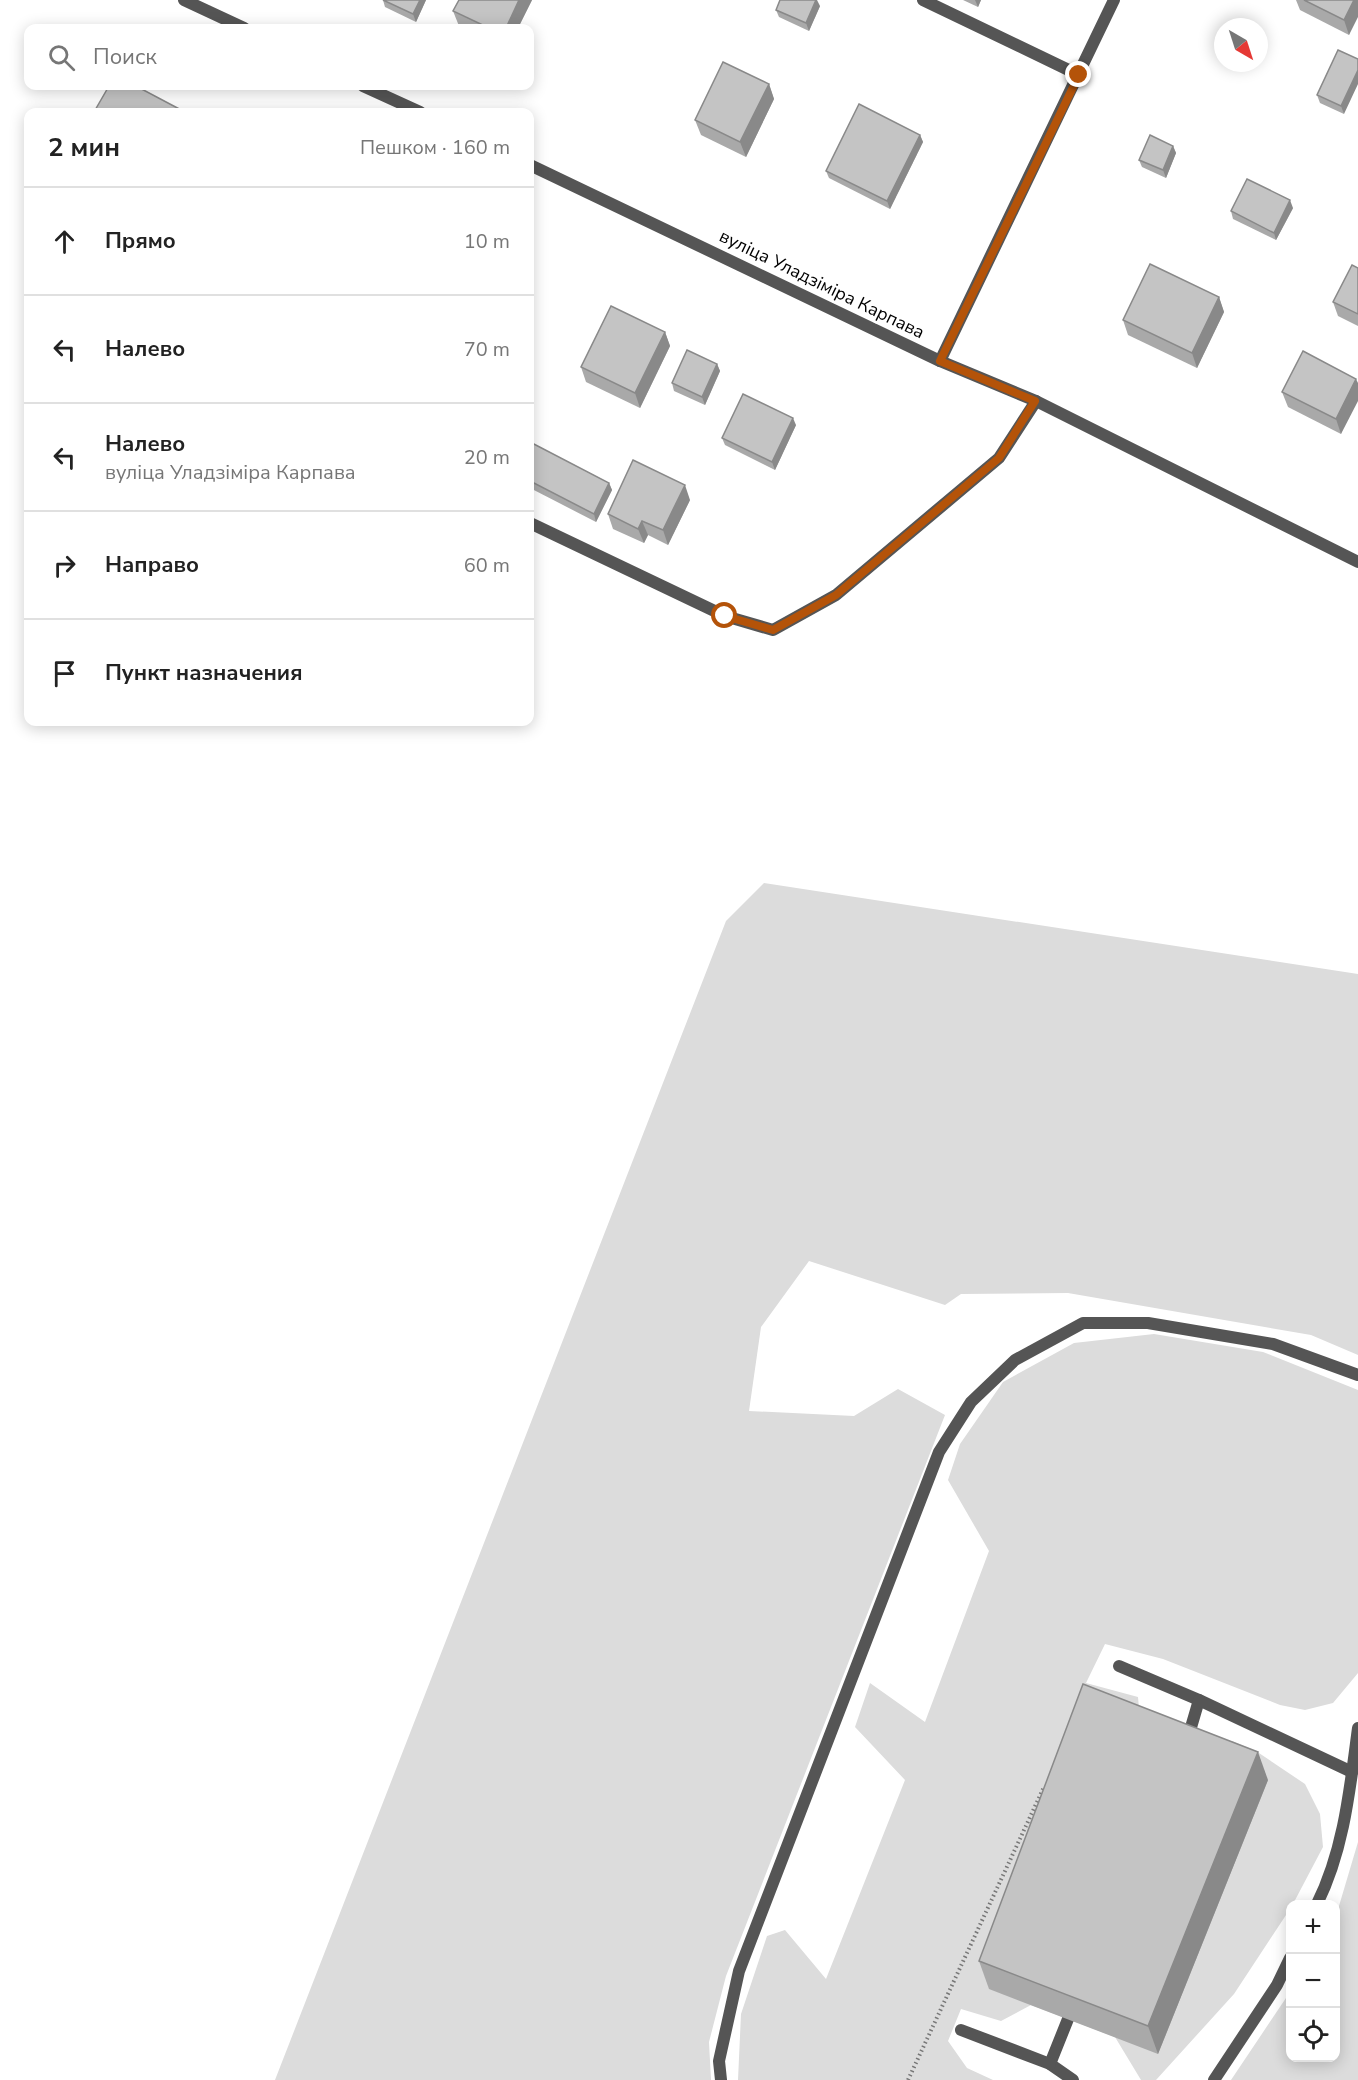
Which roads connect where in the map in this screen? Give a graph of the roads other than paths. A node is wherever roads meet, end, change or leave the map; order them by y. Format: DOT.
graph roads {
  1 [pos="184,0"];
  2 [pos="923,0"];
  3 [pos="1114,0"];
  4 [pos="235,24"];
  5 [pos="1079,75"];
  6 [pos="372,90"];
  7 [pos="411,108"];
  8 [pos="534,167"];
  9 [pos="940,361"];
  10 [pos="1035,401"];
  11 [pos="534,525"];
  12 [pos="1358,562"];
  13 [pos="1358,1375"];
  14 [pos="1119,1666"];
  15 [pos="1199,1700"];
  16 [pos="1358,1728"];
  17 [pos="1185,1748"];
  18 [pos="1352,1772"];
  19 [pos="1319,1900"];
  20 [pos="1286,1966"];
  21 [pos="1068,2019"];
  22 [pos="961,2030"];
  23 [pos="1050,2064"];
  24 [pos="722,2080"];
  25 [pos="1073,2080"];
  26 [pos="1214,2080"];
  1 -- 4 [label="street"];
  2 -- 5 [label="street"];
  3 -- 5 [label="street"];
  5 -- 9 [label="street"];
  6 -- 7 [label="street"];
  8 -- 9 [label="street, вуліца Уладзіміра Карпава"];
  9 -- 10 [label="street, вуліца Уладзіміра Карпава"];
  10 -- 11 [label="street"];
  10 -- 12 [label="street, вуліца Уладзіміра Карпава"];
  13 -- 24 [label="street"];
  14 -- 15 [label="street"];
  15 -- 17 [label="street"];
  15 -- 18 [label="street"];
  16 -- 18 [label="street"];
  18 -- 19 [label="street"];
  20 -- 26 [label="street"];
  21 -- 23 [label="street"];
  22 -- 23 [label="street"];
  23 -- 25 [label="street"];
}
